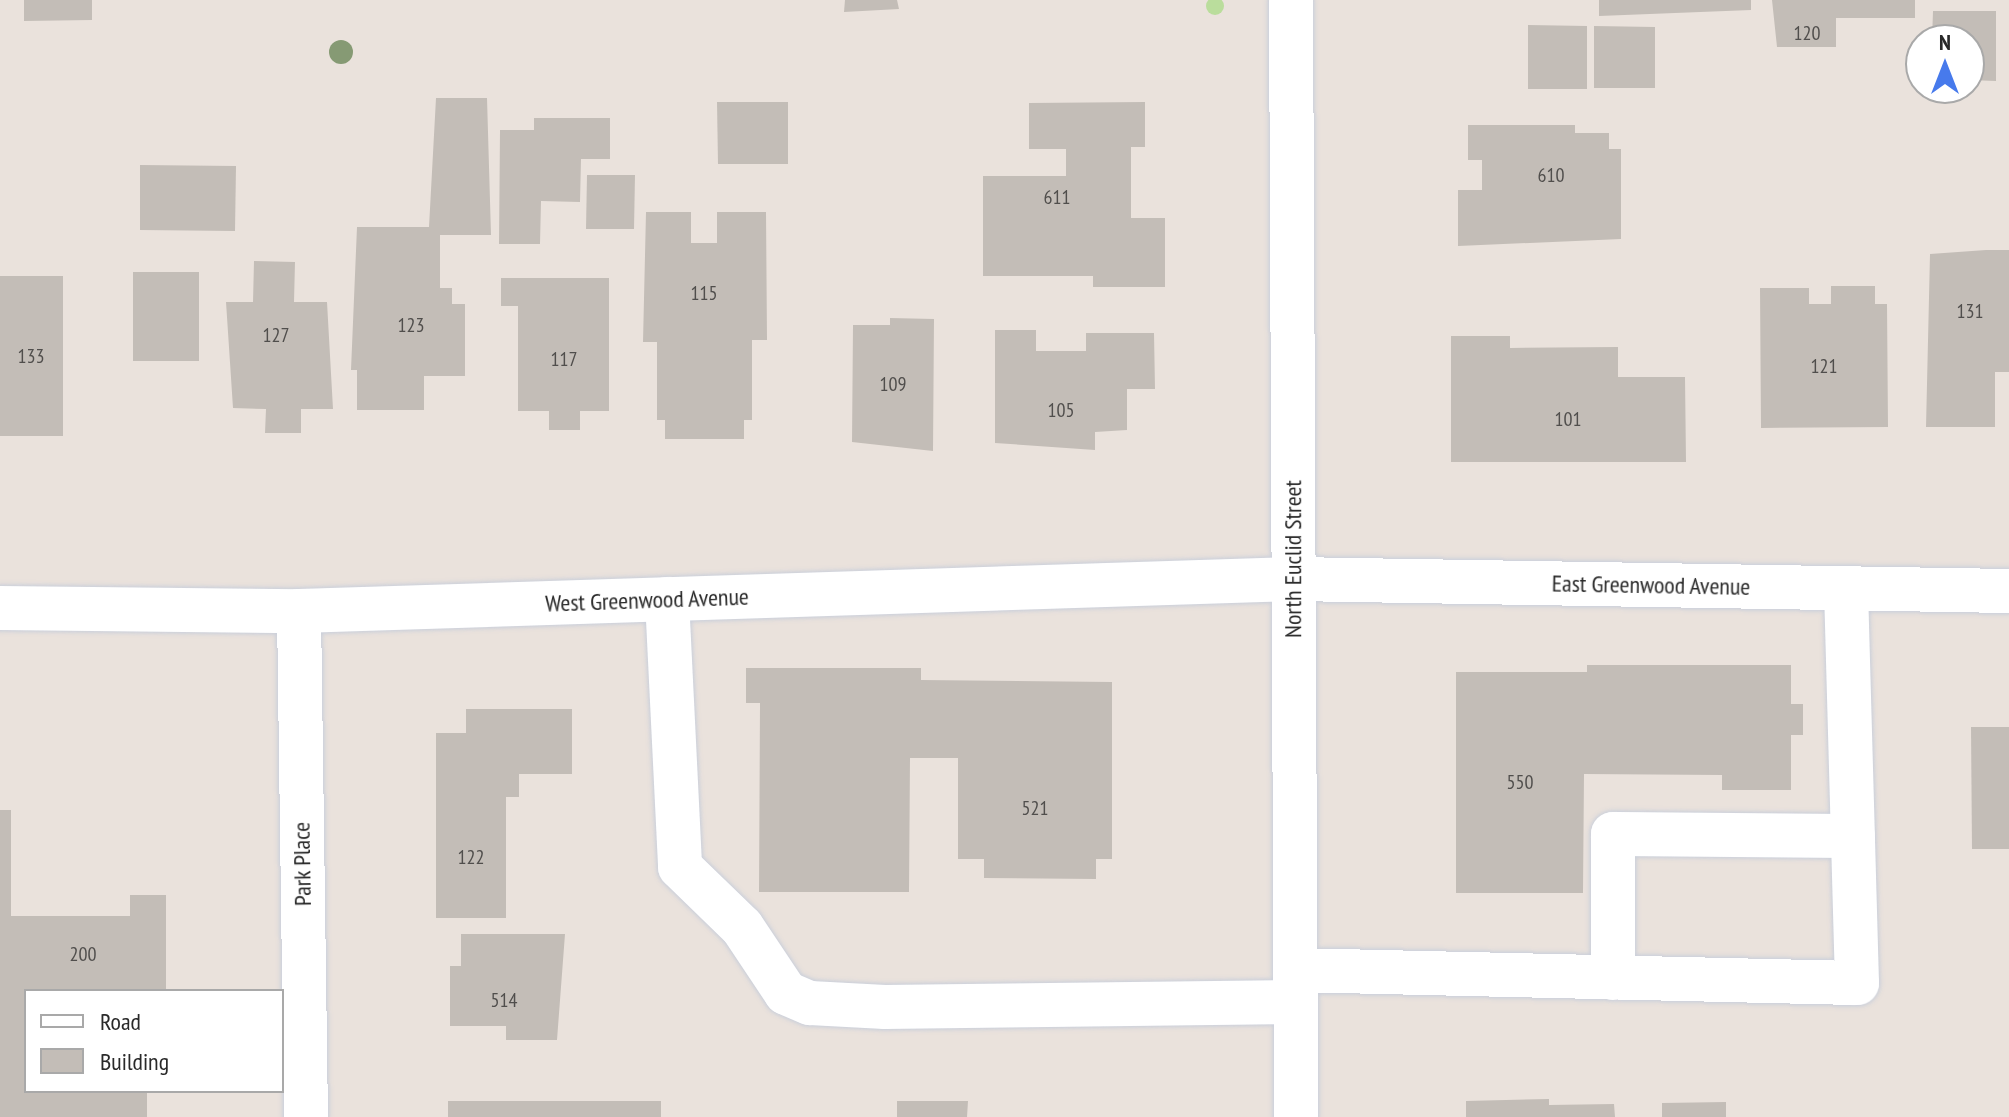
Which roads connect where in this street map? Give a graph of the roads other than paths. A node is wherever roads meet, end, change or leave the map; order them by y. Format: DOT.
graph roads {
  1 [pos="1291,0"];
  2 [pos="1293,579"];
  3 [pos="1846,588"];
  4 [pos="2009,591"];
  5 [pos="667,599"];
  6 [pos="0,608"];
  7 [pos="299,611"];
  8 [pos="1853,836"];
  9 [pos="1613,978"];
  10 [pos="1295,986"];
  11 [pos="306,1117"];
  12 [pos="1296,1117"];
  1 -- 2 [label="street, North Euclid Street"];
  2 -- 3 [label="street, East Greenwood Avenue"];
  2 -- 5 [label="street, West Greenwood Avenue"];
  2 -- 10 [label="street, North Euclid Street"];
  3 -- 4 [label="street, East Greenwood Avenue"];
  3 -- 8 [label="street"];
  5 -- 7 [label="street, West Greenwood Avenue"];
  5 -- 10 [label="street"];
  6 -- 7 [label="street, West Greenwood Avenue"];
  7 -- 11 [label="street, Park Place"];
  8 -- 9 [label="street"];
  8 -- 9 [label="street"];
  9 -- 10 [label="street"];
  10 -- 12 [label="street, North Euclid Street"];
}
